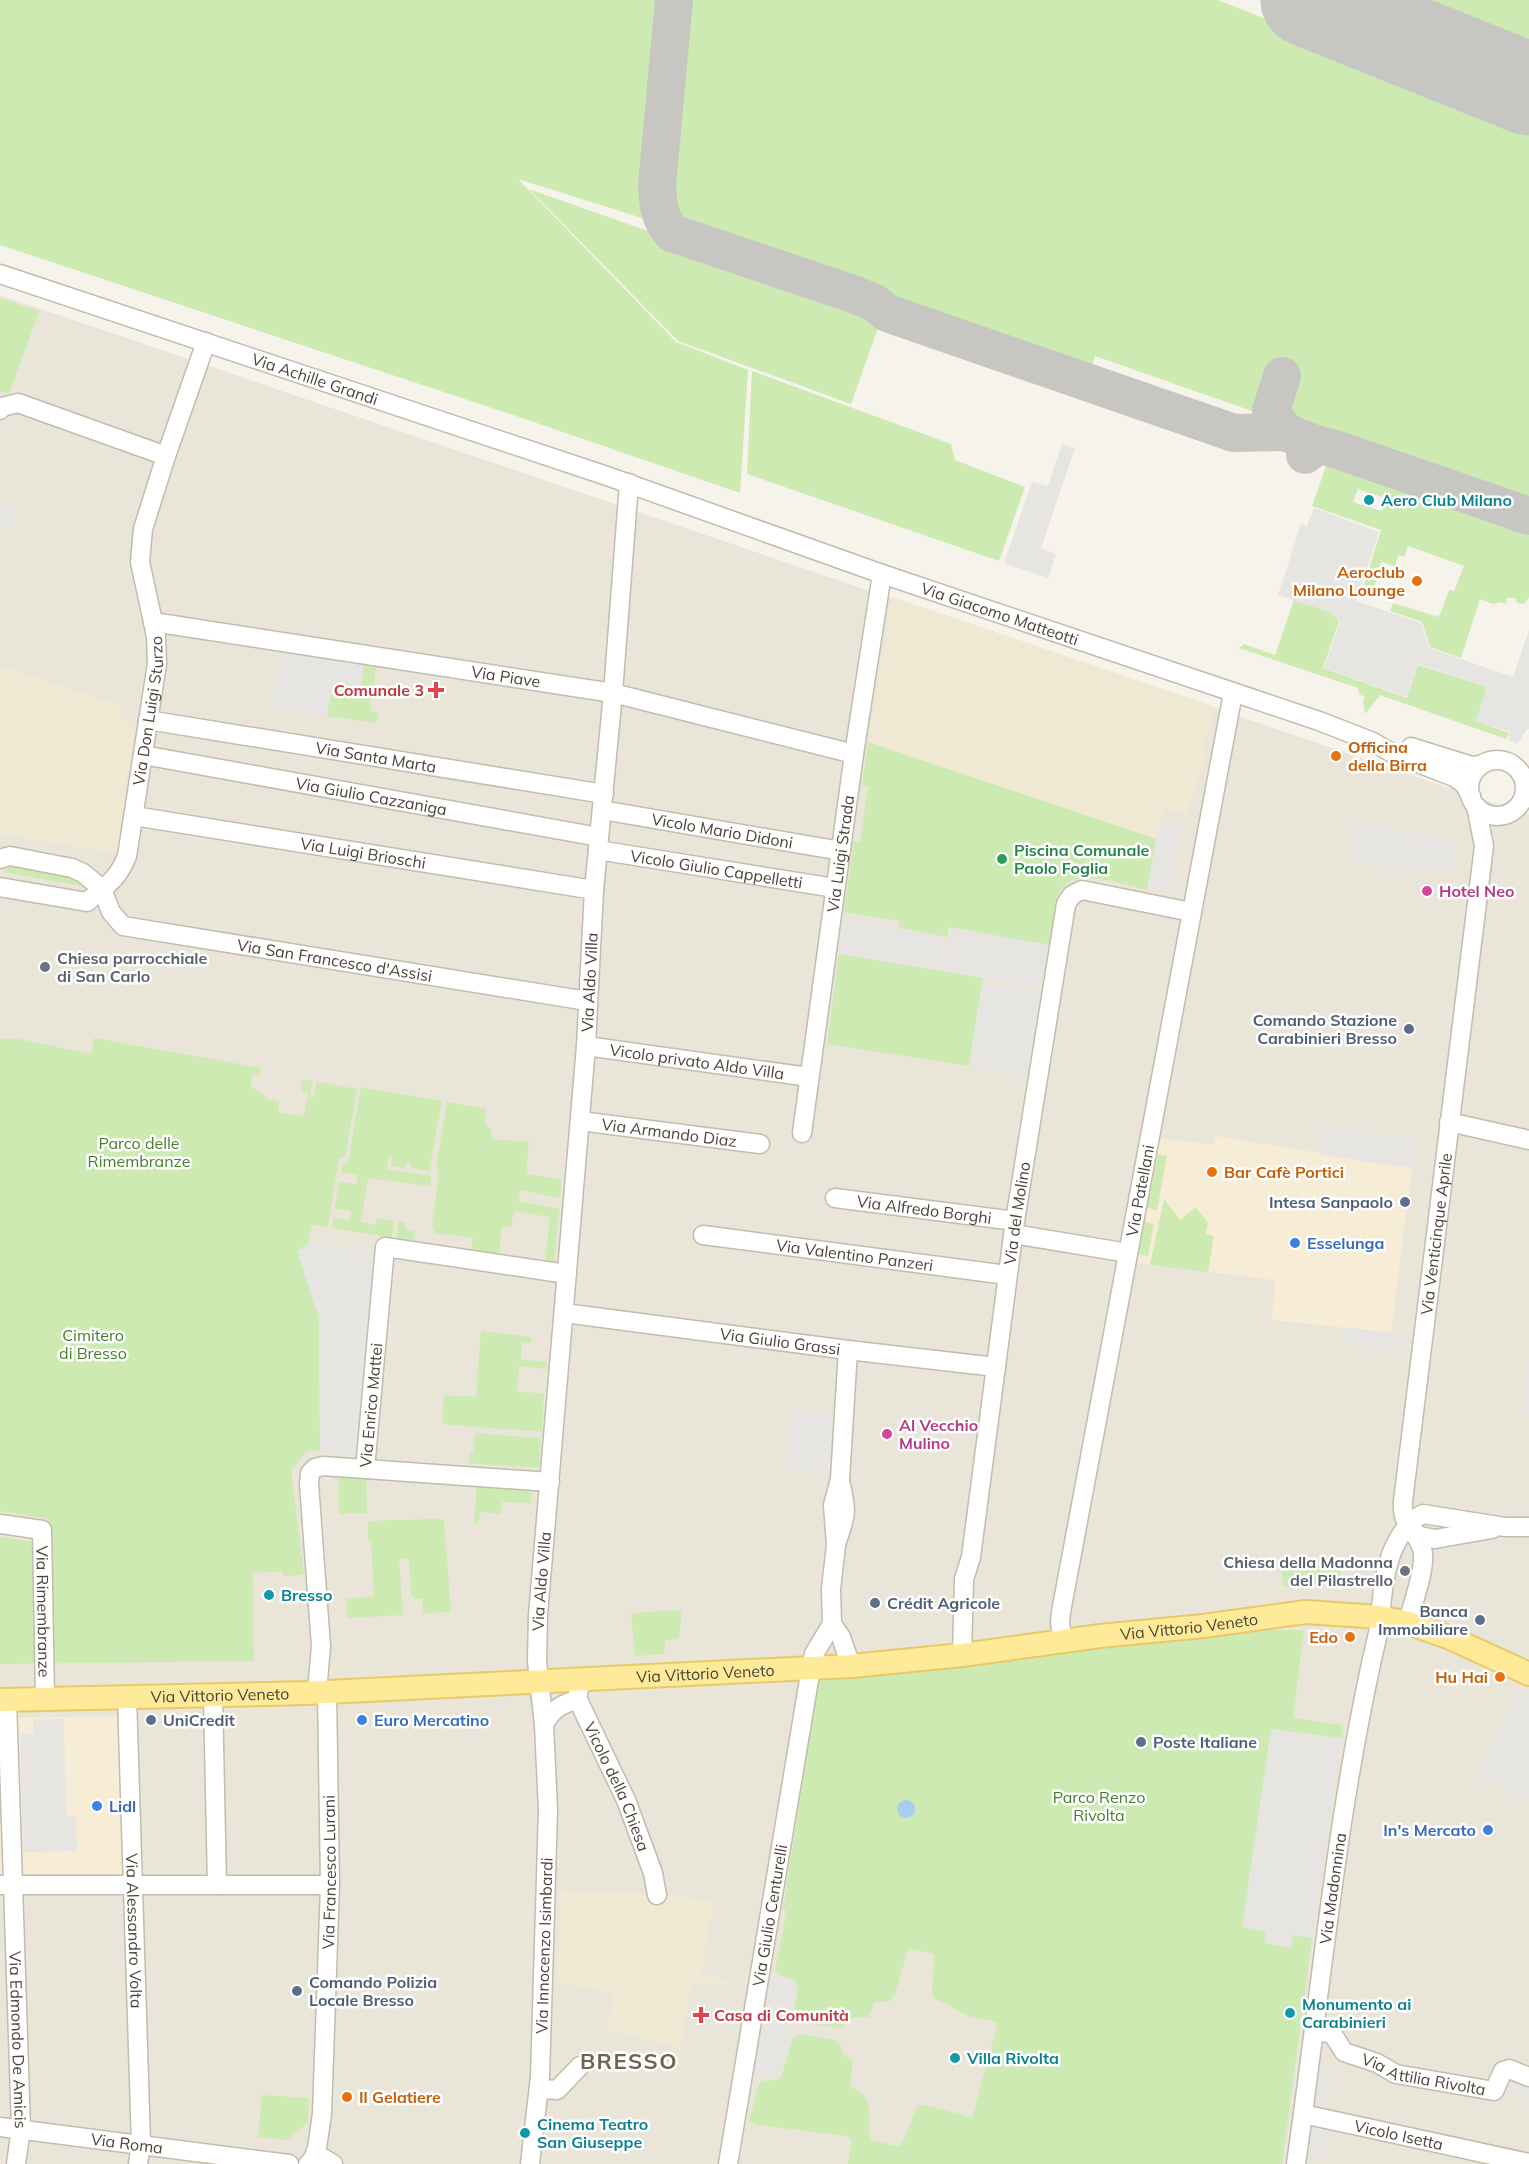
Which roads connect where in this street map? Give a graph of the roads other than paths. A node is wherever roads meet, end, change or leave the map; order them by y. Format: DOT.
graph roads {
  1 [pos="0,274"];
  2 [pos="206,342"];
  3 [pos="0,410"];
  4 [pos="166,456"];
  5 [pos="629,483"];
  6 [pos="882,574"];
  7 [pos="153,622"];
  8 [pos="613,693"];
  9 [pos="1233,693"];
  10 [pos="1267,704"];
  11 [pos="148,720"];
  12 [pos="1224,741"];
  13 [pos="1372,742"];
  14 [pos="854,754"];
  15 [pos="143,755"];
  16 [pos="1481,765"];
  17 [pos="1521,769"];
  18 [pos="1525,800"];
  19 [pos="1473,801"];
  20 [pos="603,802"];
  21 [pos="1508,813"];
  22 [pos="134,816"];
  23 [pos="599,843"];
  24 [pos="1484,846"];
  25 [pos="841,851"];
  26 [pos="0,860"];
  27 [pos="0,887"];
  28 [pos="835,888"];
  29 [pos="102,889"];
  30 [pos="594,890"];
  31 [pos="1191,912"];
  32 [pos="587,1001"];
  33 [pos="586,1046"];
  34 [pos="809,1077"];
  35 [pos="580,1121"];
  36 [pos="1449,1122"];
  37 [pos="802,1133"];
  38 [pos="1529,1140"];
  39 [pos="760,1144"];
  40 [pos="834,1198"];
  41 [pos="1014,1228"];
  42 [pos="703,1235"];
  43 [pos="1128,1253"];
  44 [pos="567,1274"];
  45 [pos="1008,1275"];
  46 [pos="564,1313"];
  47 [pos="848,1350"];
  48 [pos="996,1367"];
  49 [pos="365,1468"];
  50 [pos="550,1482"];
  51 [pos="0,1524"];
  52 [pos="1408,1527"];
  53 [pos="1529,1527"];
  54 [pos="1379,1617"];
  55 [pos="1408,1623"];
  56 [pos="832,1624"];
  57 [pos="1063,1641"];
  58 [pos="962,1655"];
  59 [pos="851,1666"];
  60 [pos="811,1668"];
  61 [pos="1529,1674"];
  62 [pos="539,1681"];
  63 [pos="580,1690"];
  64 [pos="322,1692"];
  65 [pos="213,1696"];
  66 [pos="127,1697"];
  67 [pos="45,1699"];
  68 [pos="3,1700"];
  69 [pos="544,1725"];
  70 [pos="7,1885"];
  71 [pos="330,1885"];
  72 [pos="134,1886"];
  73 [pos="217,1886"];
  74 [pos="657,1895"];
  75 [pos="1315,2032"];
  76 [pos="580,2066"];
  77 [pos="1529,2077"];
  78 [pos="539,2089"];
  79 [pos="1303,2114"];
  80 [pos="0,2127"];
  81 [pos="21,2129"];
  82 [pos="141,2144"];
  83 [pos="311,2162"];
  84 [pos="1529,2163"];
  85 [pos="16,2164"];
  86 [pos="138,2164"];
  87 [pos="289,2164"];
  88 [pos="333,2164"];
  89 [pos="530,2164"];
  90 [pos="728,2164"];
  91 [pos="1296,2164"];
  1 -- 2 [label="street, Via Achille Grandi"];
  2 -- 4 [label="street, Via Don Luigi Sturzo"];
  2 -- 5 [label="street, Via Achille Grandi"];
  3 -- 4 [label="street"];
  4 -- 7 [label="street, Via Don Luigi Sturzo"];
  5 -- 6 [label="street, Via Giacomo Matteotti"];
  5 -- 8 [label="street, Via Aldo Villa"];
  6 -- 9 [label="street, Via Giacomo Matteotti"];
  6 -- 14 [label="street, Via Luigi Strada"];
  7 -- 8 [label="street, Via Piave"];
  7 -- 11 [label="street, Via Don Luigi Sturzo"];
  8 -- 14 [label="street, Via Piave"];
  8 -- 20 [label="street, Via Aldo Villa"];
  9 -- 10 [label="street, Via Giacomo Matteotti"];
  9 -- 12 [label="street, Via Patellani"];
  10 -- 12 [label="street, Via Patellani"];
  10 -- 13 [label="street, Via Giacomo Matteotti"];
  11 -- 15 [label="street, Via Don Luigi Sturzo"];
  11 -- 20 [label="street, Via Santa Marta"];
  12 -- 31 [label="street, Via Patellani"];
  13 -- 16 [label="street, Via Giacomo Matteotti"];
  13 -- 19 [label="street, Via Giacomo Matteotti"];
  14 -- 25 [label="street, Via Luigi Strada"];
  15 -- 22 [label="street, Via Don Luigi Sturzo"];
  15 -- 23 [label="street, Via Giulio Cazzaniga"];
  16 -- 17 [label="street"];
  16 -- 19 [label="street"];
  17 -- 18 [label="street"];
  18 -- 21 [label="street"];
  19 -- 21 [label="street"];
  19 -- 24 [label="street, Via Venticinque Aprile"];
  20 -- 23 [label="street, Via Aldo Villa"];
  20 -- 25 [label="street, Vicolo Mario Didoni"];
  21 -- 24 [label="street, Via Venticinque Aprile"];
  22 -- 29 [label="street, Via Don Luigi Sturzo"];
  22 -- 30 [label="street, Via Luigi Brioschi"];
  23 -- 28 [label="street, Vicolo Giulio Cappelletti"];
  23 -- 30 [label="street, Via Aldo Villa"];
  24 -- 36 [label="street, Via Venticinque Aprile"];
  25 -- 28 [label="street, Via Luigi Strada"];
  26 -- 29 [label="street"];
  27 -- 29 [label="street"];
  28 -- 34 [label="street, Via Luigi Strada"];
  29 -- 32 [label="street, Via San Francesco d'Assisi"];
  30 -- 32 [label="street, Via Aldo Villa"];
  31 -- 41 [label="street, Via del Molino"];
  31 -- 43 [label="street, Via Patellani"];
  32 -- 33 [label="street, Via Aldo Villa"];
  33 -- 34 [label="street, Vicolo privato Aldo Villa"];
  33 -- 35 [label="street, Via Aldo Villa"];
  34 -- 37 [label="street, Via Luigi Strada"];
  35 -- 39 [label="street, Via Armando Diaz"];
  35 -- 44 [label="street, Via Aldo Villa"];
  36 -- 38 [label="street"];
  36 -- 52 [label="street, Via Venticinque Aprile"];
  40 -- 41 [label="street, Via Alfredo Borghi"];
  41 -- 43 [label="street, Via Alfredo Borghi"];
  41 -- 45 [label="street, Via del Molino"];
  42 -- 45 [label="street, Via Valentino Panzeri"];
  43 -- 57 [label="street, Via Patellani"];
  44 -- 46 [label="street, Via Aldo Villa"];
  44 -- 49 [label="street, Via Enrico Mattei"];
  45 -- 48 [label="street, Via del Molino"];
  46 -- 47 [label="street, Via Giulio Grassi"];
  46 -- 50 [label="street, Via Aldo Villa"];
  47 -- 48 [label="street, Via Giulio Grassi"];
  47 -- 56 [label="street"];
  48 -- 58 [label="street, Via del Molino"];
  49 -- 50 [label="street"];
  49 -- 64 [label="street, Via Enrico Mattei"];
  50 -- 62 [label="street, Via Aldo Villa"];
  51 -- 67 [label="street, Via Rimembranze"];
  52 -- 53 [label="street"];
  52 -- 54 [label="street"];
  52 -- 55 [label="street"];
  54 -- 55 [label="main road, Via Vittorio Veneto"];
  54 -- 57 [label="main road, Via Vittorio Veneto"];
  54 -- 75 [label="street, Via Madonnina"];
  55 -- 61 [label="main road, Via Vittorio Veneto"];
  56 -- 59 [label="street"];
  56 -- 60 [label="street, Via Giulio Centurelli"];
  57 -- 58 [label="main road, Via Vittorio Veneto"];
  58 -- 59 [label="main road, Via Vittorio Veneto"];
  59 -- 60 [label="main road, Via Vittorio Veneto"];
  60 -- 63 [label="main road, Via Vittorio Veneto"];
  60 -- 90 [label="street, Via Giulio Centurelli"];
  62 -- 63 [label="main road, Via Vittorio Veneto"];
  62 -- 64 [label="main road, Via Vittorio Veneto"];
  62 -- 69 [label="street, Via Innocenzo Isimbardi"];
  63 -- 69 [label="street"];
  63 -- 74 [label="street, Vicolo della Chiesa"];
  64 -- 65 [label="main road, Via Vittorio Veneto"];
  64 -- 71 [label="street, Via Francesco Lurani"];
  65 -- 66 [label="main road, Via Vittorio Veneto"];
  65 -- 73 [label="street"];
  66 -- 67 [label="main road, Via Vittorio Veneto"];
  66 -- 72 [label="street, Via Alessandro Volta"];
  67 -- 68 [label="main road, Via Vittorio Veneto"];
  68 -- 70 [label="street, Via Edmondo De Amicis"];
  69 -- 78 [label="street, Via Innocenzo Isimbardi"];
  70 -- 72 [label="street"];
  70 -- 81 [label="street, Via Edmondo De Amicis"];
  71 -- 73 [label="street"];
  71 -- 83 [label="street, Via Francesco Lurani"];
  72 -- 73 [label="street"];
  72 -- 82 [label="street, Via Alessandro Volta"];
  75 -- 77 [label="street, Via Attilia Rivolta"];
  75 -- 79 [label="street, Via Madonnina"];
  76 -- 78 [label="street"];
  78 -- 89 [label="street, Via Innocenzo Isimbardi"];
  79 -- 84 [label="street, Vicolo Isetta"];
  79 -- 91 [label="street, Via Madonnina"];
  80 -- 81 [label="street, Via Roma"];
  81 -- 82 [label="street, Via Roma"];
  81 -- 85 [label="street, Via Edmondo De Amicis"];
  82 -- 86 [label="street, Via Alessandro Volta"];
  82 -- 87 [label="street, Via Roma"];
  83 -- 88 [label="street"];
}
